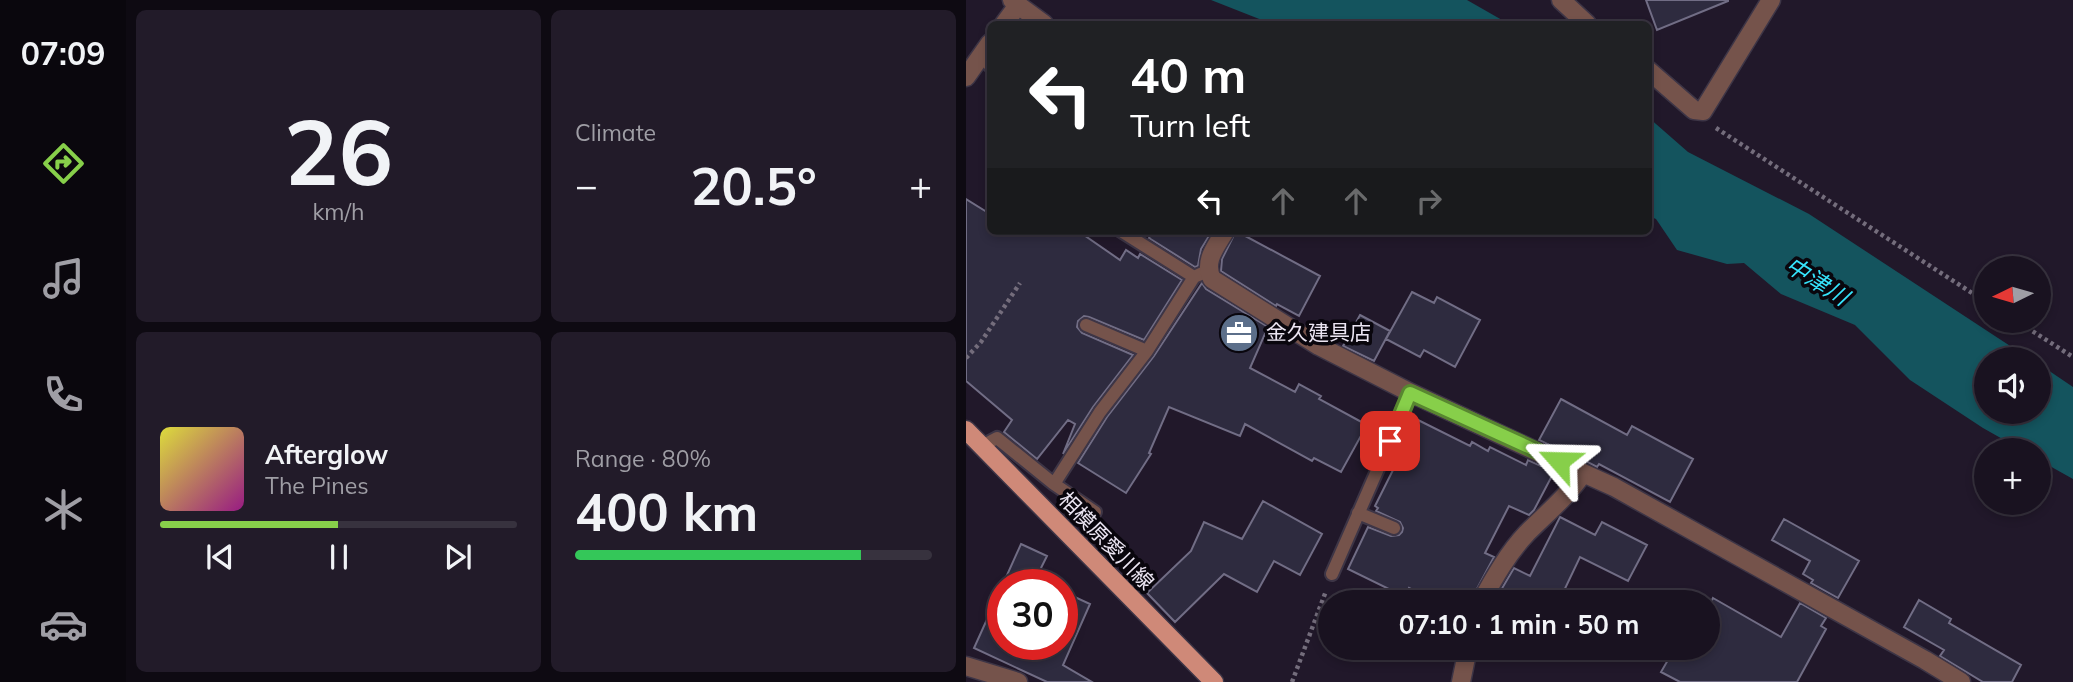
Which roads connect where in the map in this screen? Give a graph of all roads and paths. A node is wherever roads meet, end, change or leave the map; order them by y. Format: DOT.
graph roads {
  1 [pos="1561,0"];
  2 [pos="1771,0"];
  3 [pos="1015,2"];
  4 [pos="1006,21"];
  5 [pos="1040,21"];
  6 [pos="1584,21"];
  7 [pos="987,55"];
  8 [pos="1652,73"];
  9 [pos="966,77"];
  10 [pos="1703,111"];
  11 [pos="1128,235"];
  12 [pos="1223,235"];
  13 [pos="1201,274"];
  14 [pos="1020,283"];
  15 [pos="1974,294"];
  16 [pos="1086,325"];
  17 [pos="2035,333"];
  18 [pos="1147,351"];
  19 [pos="2073,357"];
  20 [pos="966,358"];
  21 [pos="1410,393"];
  22 [pos="966,430"];
  23 [pos="982,446"];
  24 [pos="1584,472"];
  25 [pos="1054,484"];
  26 [pos="1095,512"];
  27 [pos="1358,513"];
  28 [pos="1394,528"];
  29 [pos="1332,574"];
  30 [pos="1488,590"];
  31 [pos="1466,660"];
  32 [pos="966,666"];
  33 [pos="1017,682"];
  34 [pos="1214,682"];
  35 [pos="1292,682"];
  36 [pos="1461,682"];
  37 [pos="1961,682"];
  1 -- 6 [label="street"];
  2 -- 10 [label="street"];
  3 -- 4 [label="street"];
  3 -- 5 [label="street"];
  7 -- 9 [label="street"];
  8 -- 10 [label="street"];
  10 -- 15 [label="path"];
  11 -- 13 [label="lane"];
  12 -- 13 [label="street"];
  13 -- 18 [label="lane"];
  13 -- 21 [label="street"];
  14 -- 20 [label="path"];
  16 -- 18 [label="lane"];
  17 -- 19 [label="path"];
  18 -- 25 [label="lane"];
  21 -- 24 [label="street"];
  21 -- 27 [label="lane"];
  22 -- 23 [label="main road, 相模原愛川線"];
  23 -- 25 [label="lane"];
  23 -- 34 [label="main road, 相模原愛川線"];
  24 -- 30 [label="street"];
  24 -- 37 [label="street"];
  25 -- 26 [label="lane"];
  27 -- 28 [label="lane"];
  27 -- 29 [label="lane"];
  29 -- 35 [label="path"];
  31 -- 36 [label="street"];
  32 -- 33 [label="street"];
}
